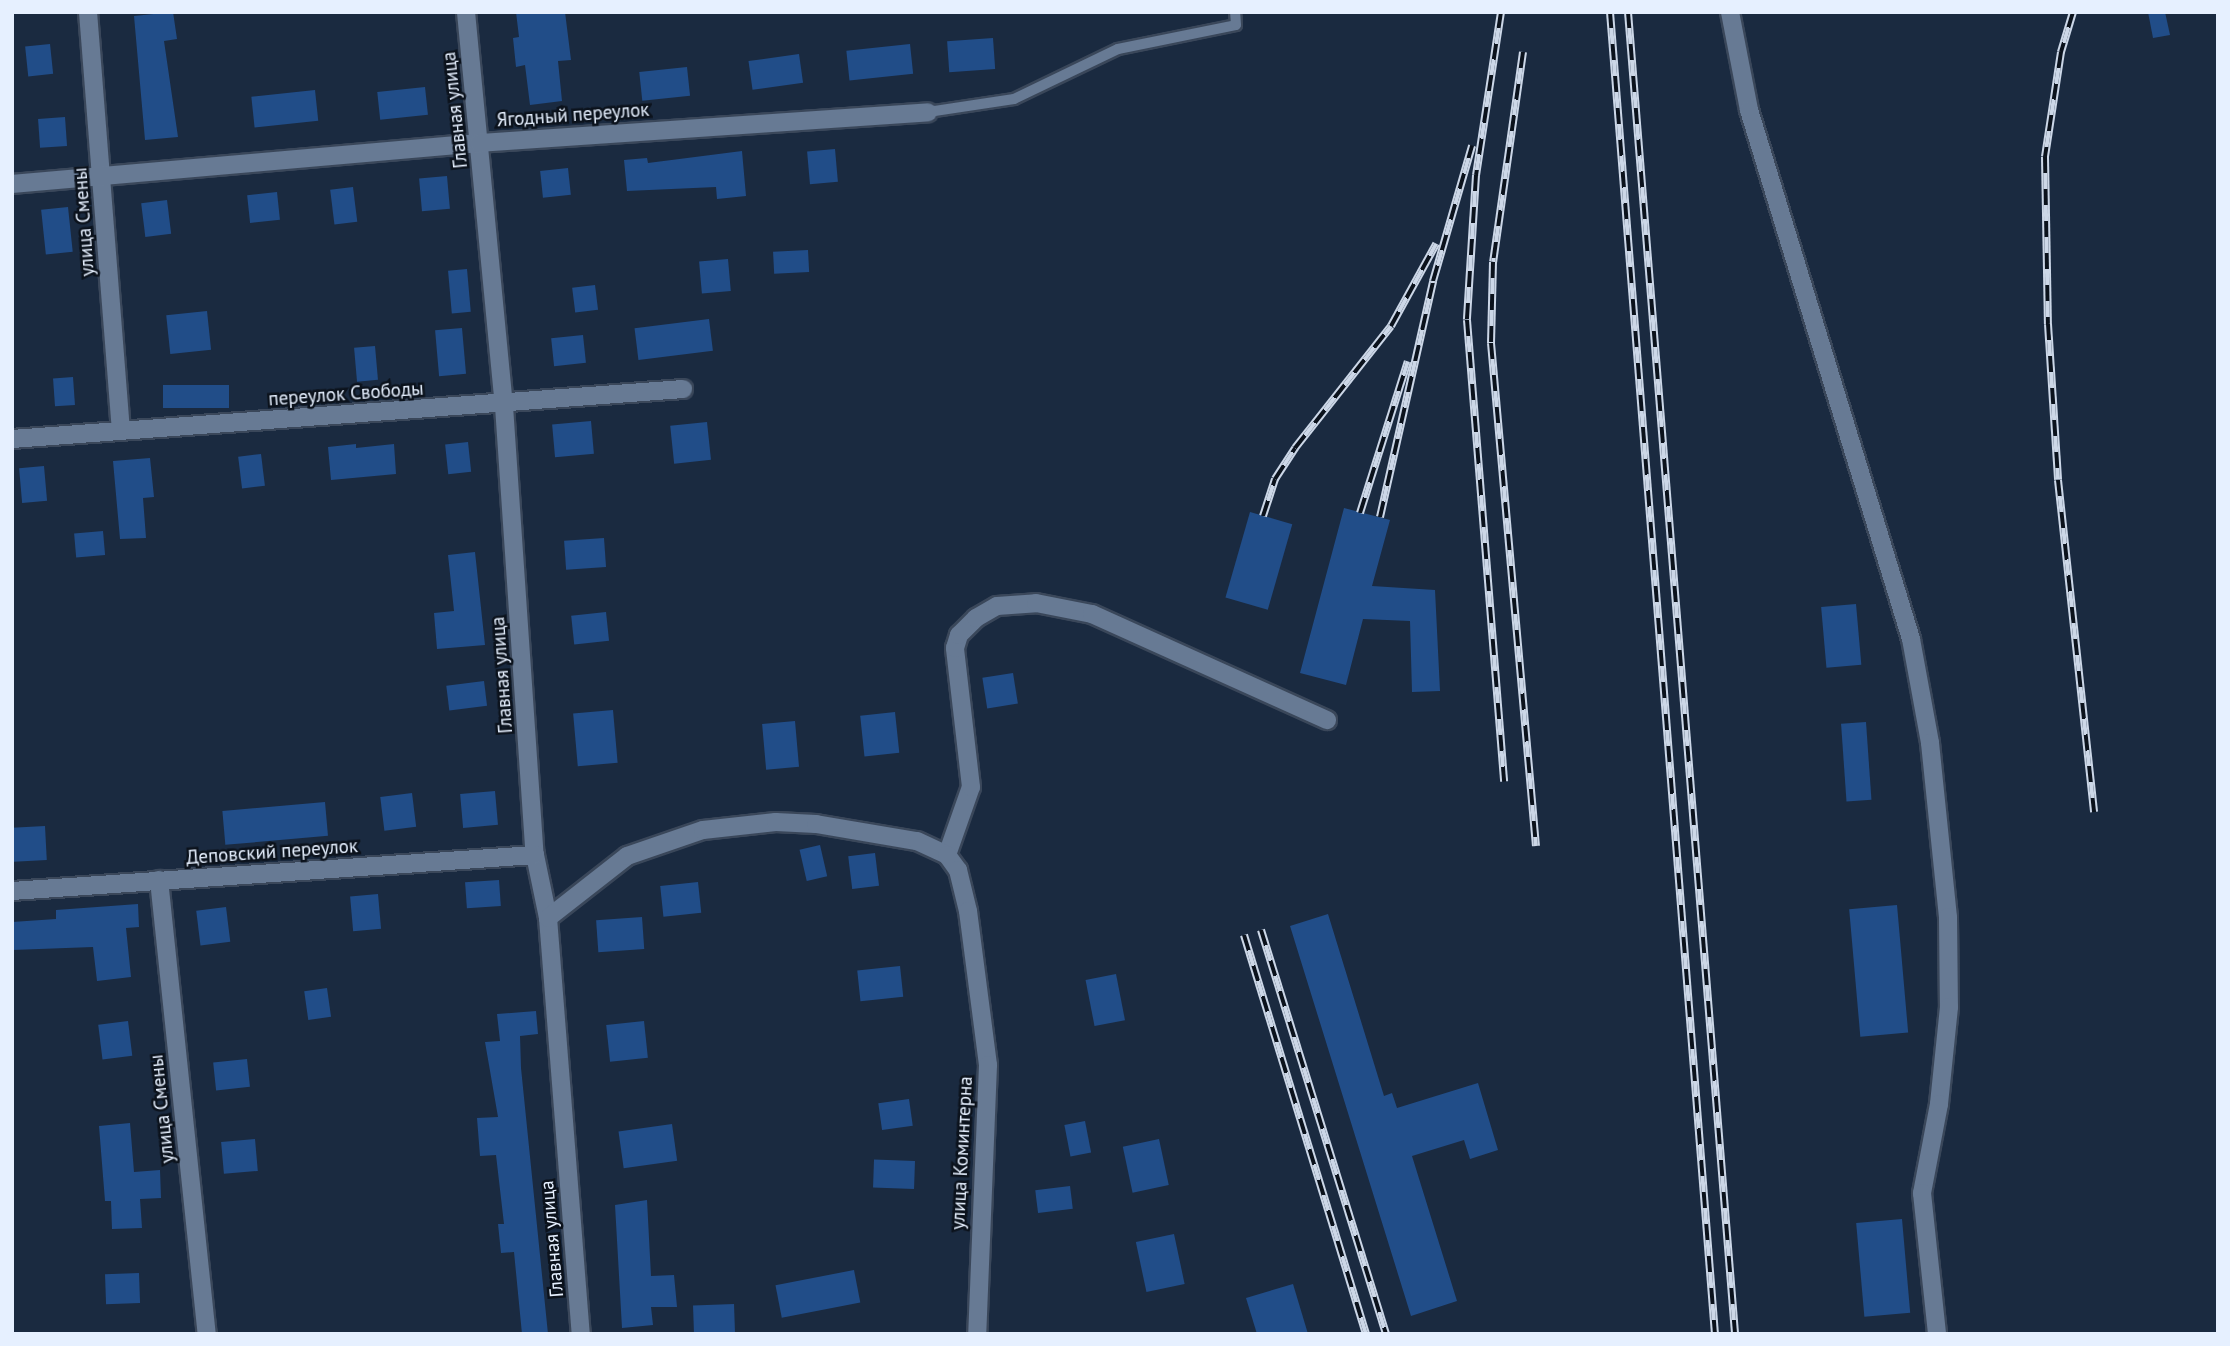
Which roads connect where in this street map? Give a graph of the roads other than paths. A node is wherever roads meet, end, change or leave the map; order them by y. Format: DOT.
graph roads {
  1 [pos="88,12"];
  2 [pos="466,12"];
  3 [pos="1235,12"];
  4 [pos="1730,12"];
  5 [pos="928,112"];
  6 [pos="479,143"];
  7 [pos="102,177"];
  8 [pos="12,184"];
  9 [pos="683,389"];
  10 [pos="504,406"];
  11 [pos="121,430"];
  12 [pos="12,439"];
  13 [pos="1327,720"];
  14 [pos="535,855"];
  15 [pos="947,855"];
  16 [pos="159,880"];
  17 [pos="12,891"];
  18 [pos="548,918"];
  19 [pos="207,1334"];
  20 [pos="581,1334"];
  21 [pos="977,1334"];
  22 [pos="1937,1334"];
  1 -- 7 [label="street, улица Смены"];
  2 -- 6 [label="street, Главная улица"];
  3 -- 5 [label="lane"];
  4 -- 22 [label="street"];
  5 -- 6 [label="street, Ягодный переулок"];
  6 -- 7 [label="street, Ягодный переулок"];
  6 -- 10 [label="street, Главная улица"];
  7 -- 8 [label="street, Ягодный переулок"];
  7 -- 11 [label="street, улица Смены"];
  9 -- 10 [label="street, переулок Свободы"];
  10 -- 11 [label="street, переулок Свободы"];
  10 -- 14 [label="street, Главная улица"];
  11 -- 12 [label="street, переулок Свободы"];
  13 -- 15 [label="street"];
  14 -- 16 [label="street, Деповский переулок"];
  14 -- 18 [label="street, Главная улица"];
  15 -- 18 [label="street"];
  15 -- 21 [label="street, улица Коминтерна"];
  16 -- 17 [label="street, Деповский переулок"];
  16 -- 19 [label="street, улица Смены"];
  18 -- 20 [label="street, Главная улица"];
}
